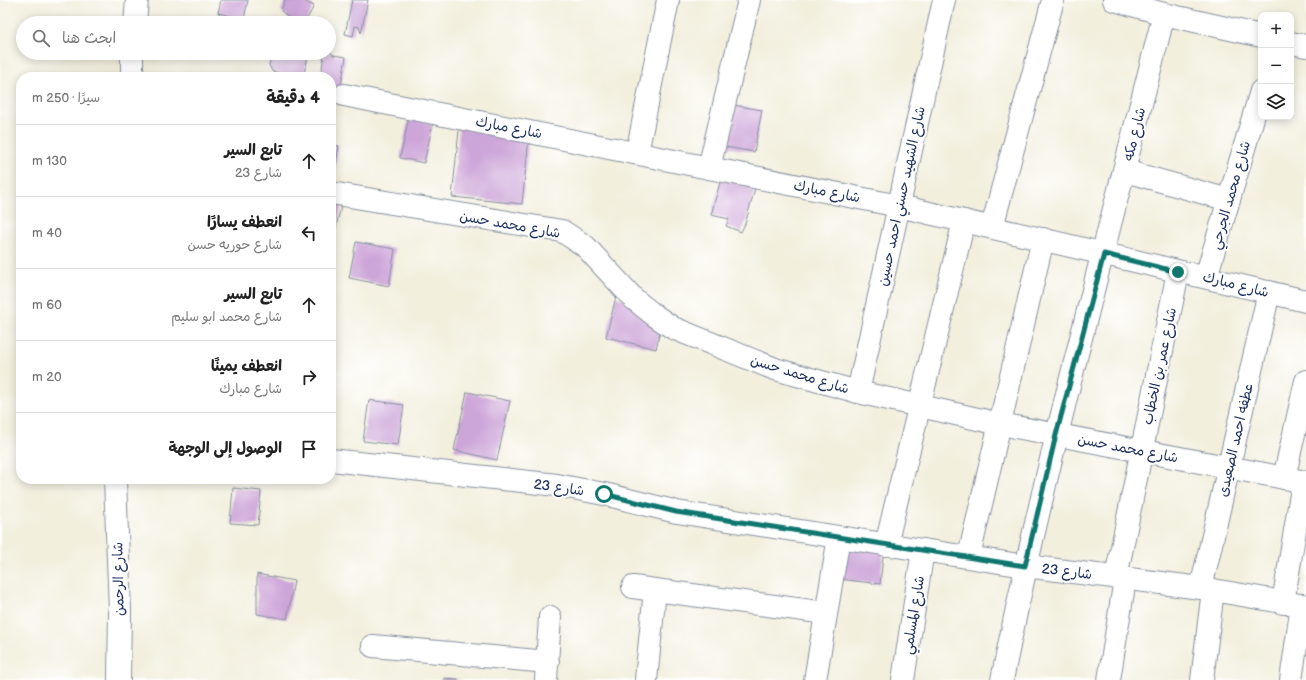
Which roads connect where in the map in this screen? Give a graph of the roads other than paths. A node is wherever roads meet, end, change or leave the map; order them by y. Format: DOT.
graph roads {
  1 [pos="137,0"];
  2 [pos="668,0"];
  3 [pos="749,0"];
  4 [pos="944,0"];
  5 [pos="1053,0"];
  6 [pos="1114,0"];
  7 [pos="1164,14"];
  8 [pos="136,16"];
  9 [pos="1258,35"];
  10 [pos="1294,44"];
  11 [pos="1306,46"];
  12 [pos="132,60"];
  13 [pos="132,72"];
  14 [pos="344,95"];
  15 [pos="1258,100"];
  16 [pos="637,153"];
  17 [pos="709,168"];
  18 [pos="1125,171"];
  19 [pos="336,194"];
  20 [pos="1229,200"];
  21 [pos="899,206"];
  22 [pos="964,221"];
  23 [pos="992,228"];
  24 [pos="1043,239"];
  25 [pos="1104,254"];
  26 [pos="1178,272"];
  27 [pos="1206,276"];
  28 [pos="1269,292"];
  29 [pos="1306,299"];
  30 [pos="1306,381"];
  31 [pos="858,392"];
  32 [pos="919,406"];
  33 [pos="1000,424"];
  34 [pos="1056,435"];
  35 [pos="1142,450"];
  36 [pos="336,461"];
  37 [pos="1229,467"];
  38 [pos="1298,481"];
  39 [pos="115,484"];
  40 [pos="839,537"];
  41 [pos="886,545"];
  42 [pos="923,550"];
  43 [pos="969,556"];
  44 [pos="1025,566"];
  45 [pos="1120,578"];
  46 [pos="633,587"];
  47 [pos="1207,589"];
  48 [pos="655,590"];
  49 [pos="1297,605"];
  50 [pos="826,613"];
  51 [pos="550,617"];
  52 [pos="373,646"];
  53 [pos="547,671"];
  54 [pos="119,680"];
  55 [pos="646,680"];
  56 [pos="815,680"];
  57 [pos="903,680"];
  58 [pos="1002,680"];
  59 [pos="1109,680"];
  60 [pos="1202,680"];
  61 [pos="1290,680"];
  1 -- 8 [label="street"];
  2 -- 16 [label="street"];
  3 -- 17 [label="street"];
  4 -- 21 [label="street, شارع الشهيد حسني احمد حسين"];
  5 -- 23 [label="street"];
  6 -- 7 [label="street"];
  7 -- 9 [label="street"];
  7 -- 18 [label="street, شارع مكه"];
  10 -- 11 [label="street"];
  12 -- 13 [label="street"];
  14 -- 16 [label="street, شارع مبارك"];
  15 -- 20 [label="street, شارع محمد الجرحي"];
  16 -- 17 [label="street, شارع مبارك"];
  17 -- 21 [label="street, شارع مبارك"];
  18 -- 20 [label="street"];
  18 -- 25 [label="street, شارع مكه"];
  19 -- 31 [label="street, شارع محمد حسن"];
  20 -- 27 [label="street, شارع محمد الجرحي"];
  21 -- 22 [label="street, شارع مبارك"];
  21 -- 31 [label="street, شارع الشهيد حسني احمد حسين"];
  22 -- 23 [label="street, شارع مبارك"];
  22 -- 32 [label="street"];
  23 -- 24 [label="street, شارع مبارك"];
  24 -- 25 [label="street, شارع مبارك"];
  24 -- 33 [label="street"];
  25 -- 26 [label="street, شارع مبارك"];
  25 -- 34 [label="street, شارع مكه"];
  26 -- 27 [label="street, شارع مبارك"];
  26 -- 35 [label="street, شارع عمر بن الخطاب"];
  27 -- 28 [label="street, شارع مبارك"];
  28 -- 29 [label="street, شارع مبارك"];
  28 -- 37 [label="street, عطفه احمد الصعيدى"];
  30 -- 38 [label="street"];
  31 -- 32 [label="street, شارع محمد حسن"];
  32 -- 33 [label="street, شارع محمد حسن"];
  32 -- 41 [label="street"];
  33 -- 34 [label="street, شارع محمد حسن"];
  33 -- 43 [label="street"];
  34 -- 35 [label="street, شارع محمد حسن"];
  34 -- 44 [label="street, شارع مكه"];
  35 -- 37 [label="street, شارع محمد حسن"];
  35 -- 45 [label="street, شارع عمر بن الخطاب"];
  36 -- 40 [label="street, شارع 23"];
  37 -- 38 [label="street, شارع محمد حسن"];
  37 -- 47 [label="street, عطفه احمد الصعيدى"];
  38 -- 49 [label="street"];
  39 -- 54 [label="street, شارع الرحمن"];
  40 -- 41 [label="street, شارع 23"];
  40 -- 50 [label="street"];
  41 -- 42 [label="street, شارع 23"];
  42 -- 43 [label="street, شارع 23"];
  42 -- 57 [label="street, شارع المسلمي"];
  43 -- 44 [label="street, شارع 23"];
  44 -- 45 [label="street, شارع 23"];
  44 -- 58 [label="street, شارع مكه"];
  45 -- 47 [label="street, شارع 23"];
  45 -- 59 [label="street, شارع عمر بن الخطاب"];
  46 -- 48 [label="street"];
  47 -- 49 [label="street, شارع 23"];
  47 -- 60 [label="street, عطفه احمد الصعيدى"];
  48 -- 50 [label="street"];
  48 -- 55 [label="street"];
  49 -- 61 [label="street"];
  50 -- 56 [label="street"];
  51 -- 53 [label="street"];
  52 -- 53 [label="street"];
}
